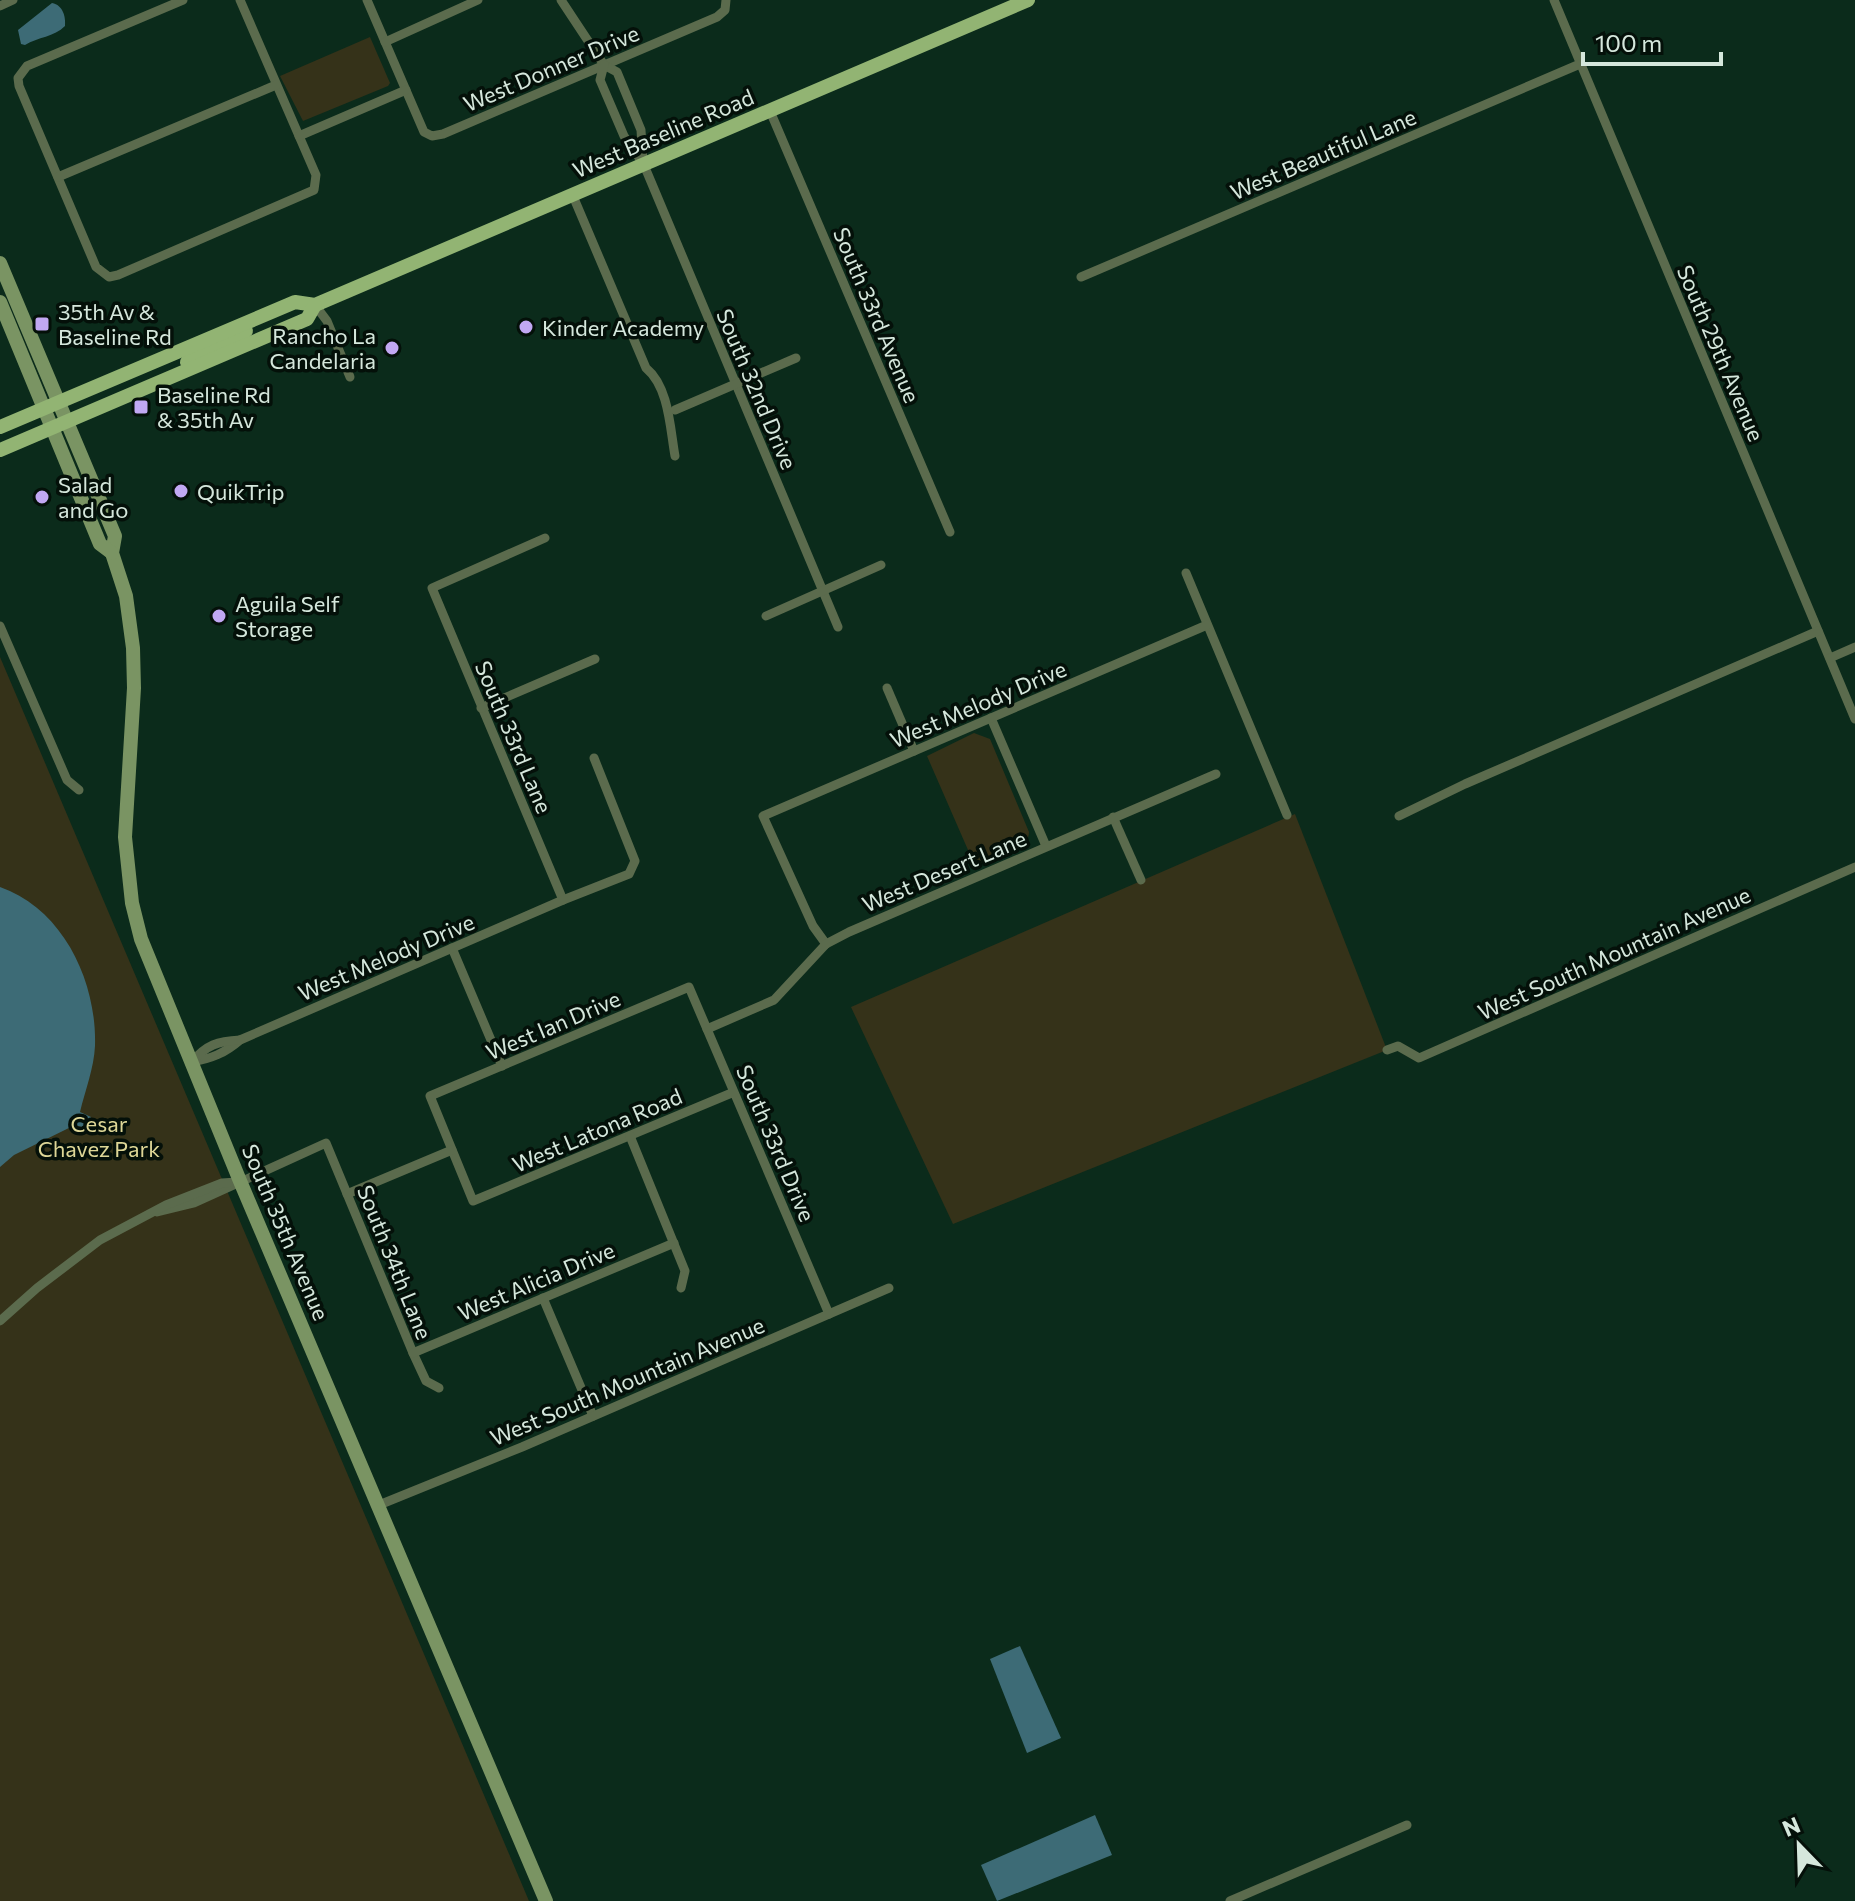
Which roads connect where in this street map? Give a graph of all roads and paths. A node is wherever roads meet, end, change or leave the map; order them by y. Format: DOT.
graph roads {
  1 [pos="13,0"];
  2 [pos="183,0"];
  3 [pos="240,0"];
  4 [pos="367,0"];
  5 [pos="478,0"];
  6 [pos="561,0"];
  7 [pos="1028,0"];
  8 [pos="1554,0"];
  9 [pos="160,4"];
  10 [pos="725,5"];
  11 [pos="0,6"];
  12 [pos="385,42"];
  13 [pos="1580,64"];
  14 [pos="604,65"];
  15 [pos="276,85"];
  16 [pos="406,90"];
  17 [pos="628,97"];
  18 [pos="611,105"];
  19 [pos="770,111"];
  20 [pos="299,136"];
  21 [pos="644,165"];
  22 [pos="58,177"];
  23 [pos="573,196"];
  24 [pos="0,263"];
  25 [pos="1081,277"];
  26 [pos="0,302"];
  27 [pos="315,305"];
  28 [pos="264,314"];
  29 [pos="796,358"];
  30 [pos="185,371"];
  31 [pos="350,377"];
  32 [pos="736,385"];
  33 [pos="51,404"];
  34 [pos="675,410"];
  35 [pos="60,425"];
  36 [pos="0,427"];
  37 [pos="0,450"];
  38 [pos="675,456"];
  39 [pos="950,532"];
  40 [pos="545,538"];
  41 [pos="881,565"];
  42 [pos="1186,573"];
  43 [pos="823,591"];
  44 [pos="766,616"];
  45 [pos="1207,625"];
  46 [pos="0,626"];
  47 [pos="838,627"];
  48 [pos="1818,631"];
  49 [pos="1855,647"];
  50 [pos="1830,658"];
  51 [pos="595,659"];
  52 [pos="887,688"];
  53 [pos="481,708"];
  54 [pos="991,718"];
  55 [pos="1855,719"];
  56 [pos="914,751"];
  57 [pos="594,758"];
  58 [pos="1216,774"];
  59 [pos="79,790"];
  60 [pos="1287,815"];
  61 [pos="1399,816"];
  62 [pos="1113,817"];
  63 [pos="1046,846"];
  64 [pos="1855,867"];
  65 [pos="1141,880"];
  66 [pos="563,900"];
  67 [pos="826,944"];
  68 [pos="452,948"];
  69 [pos="689,987"];
  70 [pos="707,1029"];
  71 [pos="1387,1050"];
  72 [pos="191,1062"];
  73 [pos="502,1066"];
  74 [pos="734,1092"];
  75 [pos="630,1136"];
  76 [pos="452,1150"];
  77 [pos="240,1181"];
  78 [pos="347,1194"];
  79 [pos="674,1243"];
  80 [pos="681,1288"];
  81 [pos="889,1288"];
  82 [pos="543,1298"];
  83 [pos="829,1314"];
  84 [pos="0,1321"];
  85 [pos="413,1353"];
  86 [pos="439,1388"];
  87 [pos="593,1416"];
  88 [pos="379,1505"];
  89 [pos="1407,1825"];
  90 [pos="546,1901"];
  91 [pos="1230,1901"];
  1 -- 11 [label="street"];
  2 -- 9 [label="street"];
  3 -- 15 [label="street"];
  4 -- 12 [label="street"];
  5 -- 12 [label="street"];
  6 -- 14 [label="street"];
  7 -- 19 [label="main road, West Baseline Road"];
  8 -- 13 [label="street, South 29th Avenue"];
  9 -- 22 [label="street"];
  10 -- 14 [label="street, West Donner Drive"];
  12 -- 16 [label="street"];
  13 -- 25 [label="street, West Beautiful Lane"];
  13 -- 48 [label="street, South 29th Avenue"];
  14 -- 16 [label="street, West Donner Drive"];
  14 -- 17 [label="street"];
  14 -- 18 [label="street"];
  15 -- 20 [label="street"];
  15 -- 22 [label="street"];
  16 -- 20 [label="street"];
  17 -- 18 [label="street"];
  17 -- 21 [label="street"];
  18 -- 21 [label="street"];
  19 -- 21 [label="main road, West Baseline Road"];
  19 -- 39 [label="street, South 33rd Avenue"];
  20 -- 22 [label="street"];
  21 -- 23 [label="main road, West Baseline Road"];
  21 -- 32 [label="street, South 32nd Drive"];
  23 -- 27 [label="main road, West Baseline Road"];
  23 -- 38 [label="street"];
  24 -- 33 [label="main road, South 35th Avenue"];
  26 -- 33 [label="main road, South 35th Avenue"];
  27 -- 28 [label="main road, West Baseline Road"];
  27 -- 30 [label="main road, West Baseline Road"];
  27 -- 31 [label="street"];
  28 -- 30 [label="main road"];
  28 -- 33 [label="main road, West Baseline Road"];
  29 -- 32 [label="street"];
  30 -- 35 [label="main road, West Baseline Road"];
  32 -- 34 [label="street"];
  32 -- 43 [label="street, South 32nd Drive"];
  33 -- 35 [label="main road, South 35th Avenue"];
  33 -- 36 [label="main road, West Baseline Road"];
  35 -- 37 [label="main road, West Baseline Road"];
  35 -- 72 [label="main road, South 35th Avenue"];
  40 -- 53 [label="street, South 33rd Lane"];
  41 -- 43 [label="street"];
  42 -- 45 [label="street"];
  43 -- 44 [label="street"];
  43 -- 47 [label="street, South 32nd Drive"];
  45 -- 54 [label="street, West Melody Drive"];
  45 -- 60 [label="street"];
  46 -- 59 [label="street"];
  48 -- 50 [label="street, South 29th Avenue"];
  48 -- 61 [label="street"];
  49 -- 50 [label="street"];
  50 -- 55 [label="street, South 29th Avenue"];
  51 -- 53 [label="street"];
  52 -- 56 [label="street"];
  53 -- 66 [label="street, South 33rd Lane"];
  54 -- 56 [label="street, West Melody Drive"];
  54 -- 63 [label="street"];
  56 -- 67 [label="street, West Melody Drive"];
  57 -- 66 [label="street, West Melody Drive"];
  58 -- 62 [label="street, West Desert Lane"];
  62 -- 63 [label="street, West Desert Lane"];
  62 -- 65 [label="street"];
  63 -- 67 [label="street, West Desert Lane"];
  64 -- 71 [label="street, West South Mountain Avenue"];
  66 -- 68 [label="street, West Melody Drive"];
  67 -- 70 [label="street, West Desert Lane"];
  68 -- 72 [label="street, West Melody Drive"];
  68 -- 73 [label="street"];
  69 -- 70 [label="street, South 33rd Drive"];
  69 -- 73 [label="street, West Ian Drive"];
  70 -- 74 [label="street, South 33rd Drive"];
  72 -- 77 [label="main road, South 35th Avenue"];
  73 -- 76 [label="street, West Ian Drive"];
  74 -- 75 [label="street, West Latona Road"];
  74 -- 83 [label="street, South 33rd Drive"];
  75 -- 76 [label="street, West Latona Road"];
  75 -- 79 [label="street"];
  76 -- 78 [label="street"];
  77 -- 78 [label="street, South 34th Lane"];
  77 -- 84 [label="street"];
  77 -- 88 [label="main road, South 35th Avenue"];
  78 -- 85 [label="street, South 34th Lane"];
  79 -- 80 [label="street"];
  79 -- 82 [label="street, West Alicia Drive"];
  81 -- 83 [label="street, West South Mountain Avenue"];
  82 -- 85 [label="street, West Alicia Drive"];
  82 -- 87 [label="street"];
  83 -- 87 [label="street, West South Mountain Avenue"];
  85 -- 86 [label="street, South 34th Lane"];
  87 -- 88 [label="street, West South Mountain Avenue"];
  88 -- 90 [label="main road, South 35th Avenue"];
  89 -- 91 [label="street"];
}
